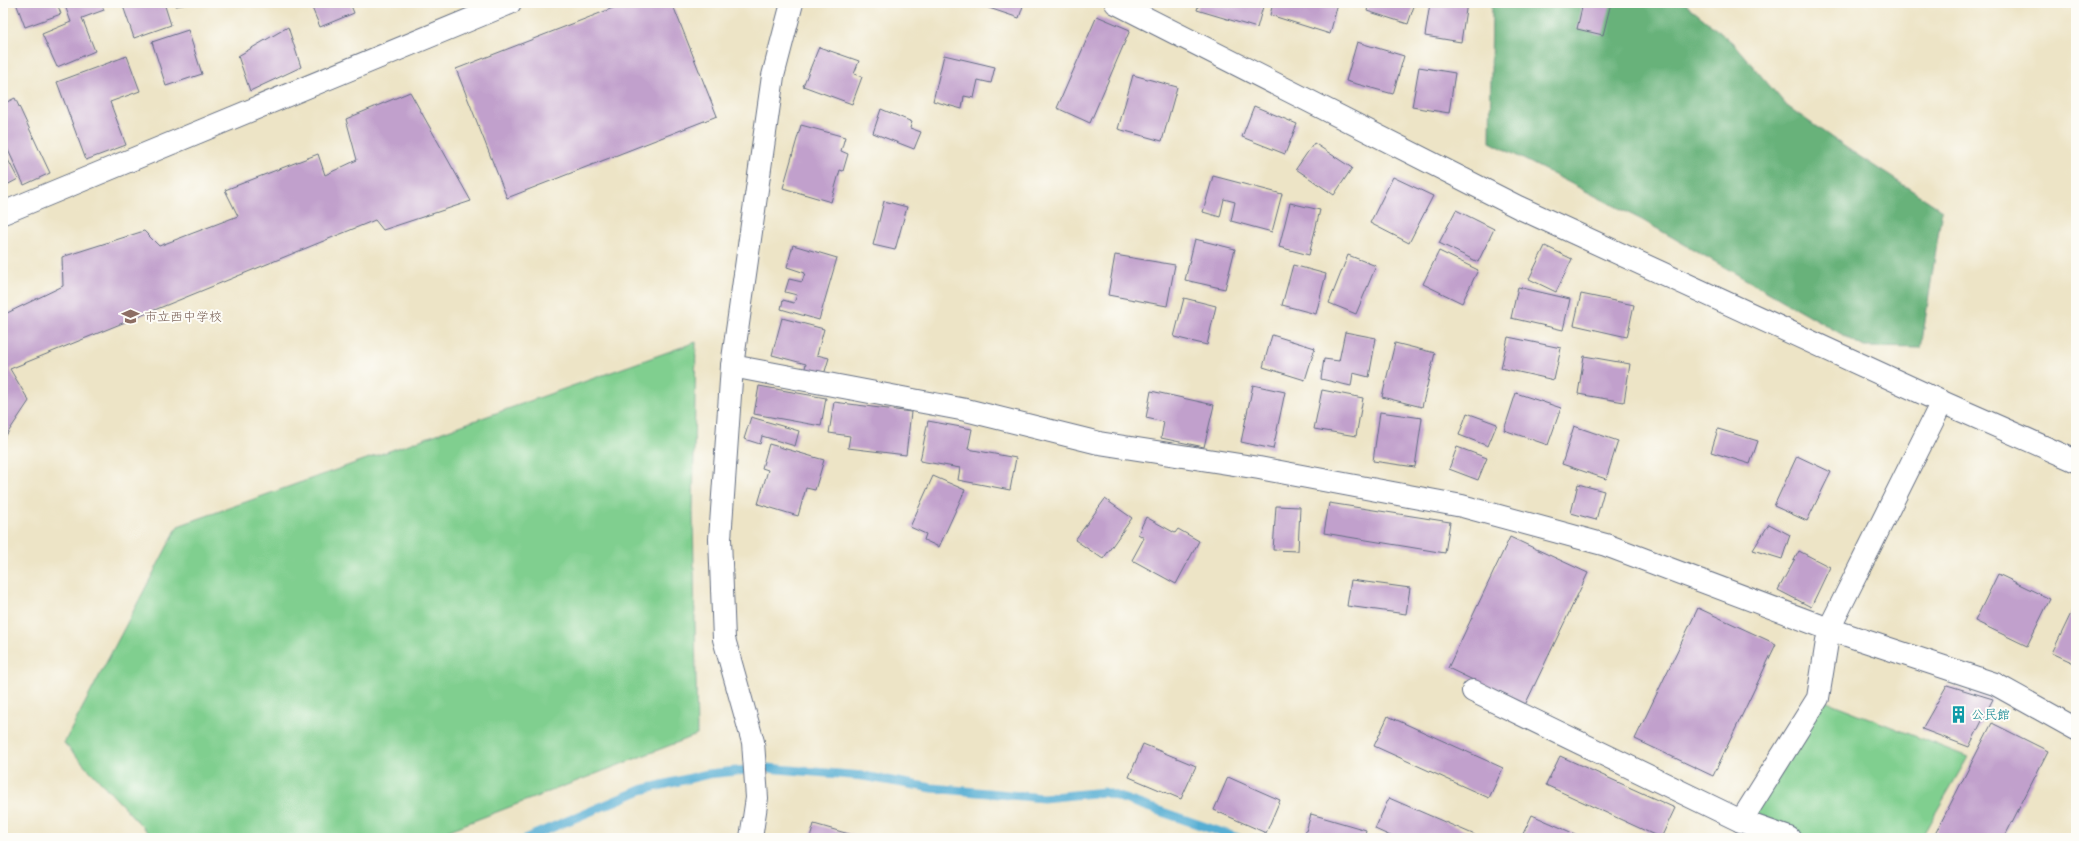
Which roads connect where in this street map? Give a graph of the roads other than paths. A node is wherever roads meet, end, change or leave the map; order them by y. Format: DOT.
graph roads {
  1 [pos="510,3"];
  2 [pos="792,3"];
  3 [pos="1116,3"];
  4 [pos="3,213"];
  5 [pos="732,366"];
  6 [pos="1942,402"];
  7 [pos="2076,461"];
  8 [pos="1830,629"];
  9 [pos="1473,691"];
  10 [pos="2076,729"];
  11 [pos="1741,821"];
  12 [pos="751,838"];
  13 [pos="1789,838"];
  1 -- 4 [label="street"];
  2 -- 5 [label="street"];
  3 -- 6 [label="street"];
  5 -- 8 [label="street"];
  5 -- 12 [label="street"];
  6 -- 7 [label="street"];
  6 -- 8 [label="street"];
  8 -- 10 [label="street"];
  8 -- 11 [label="street"];
  9 -- 11 [label="street"];
  11 -- 13 [label="street"];
}
